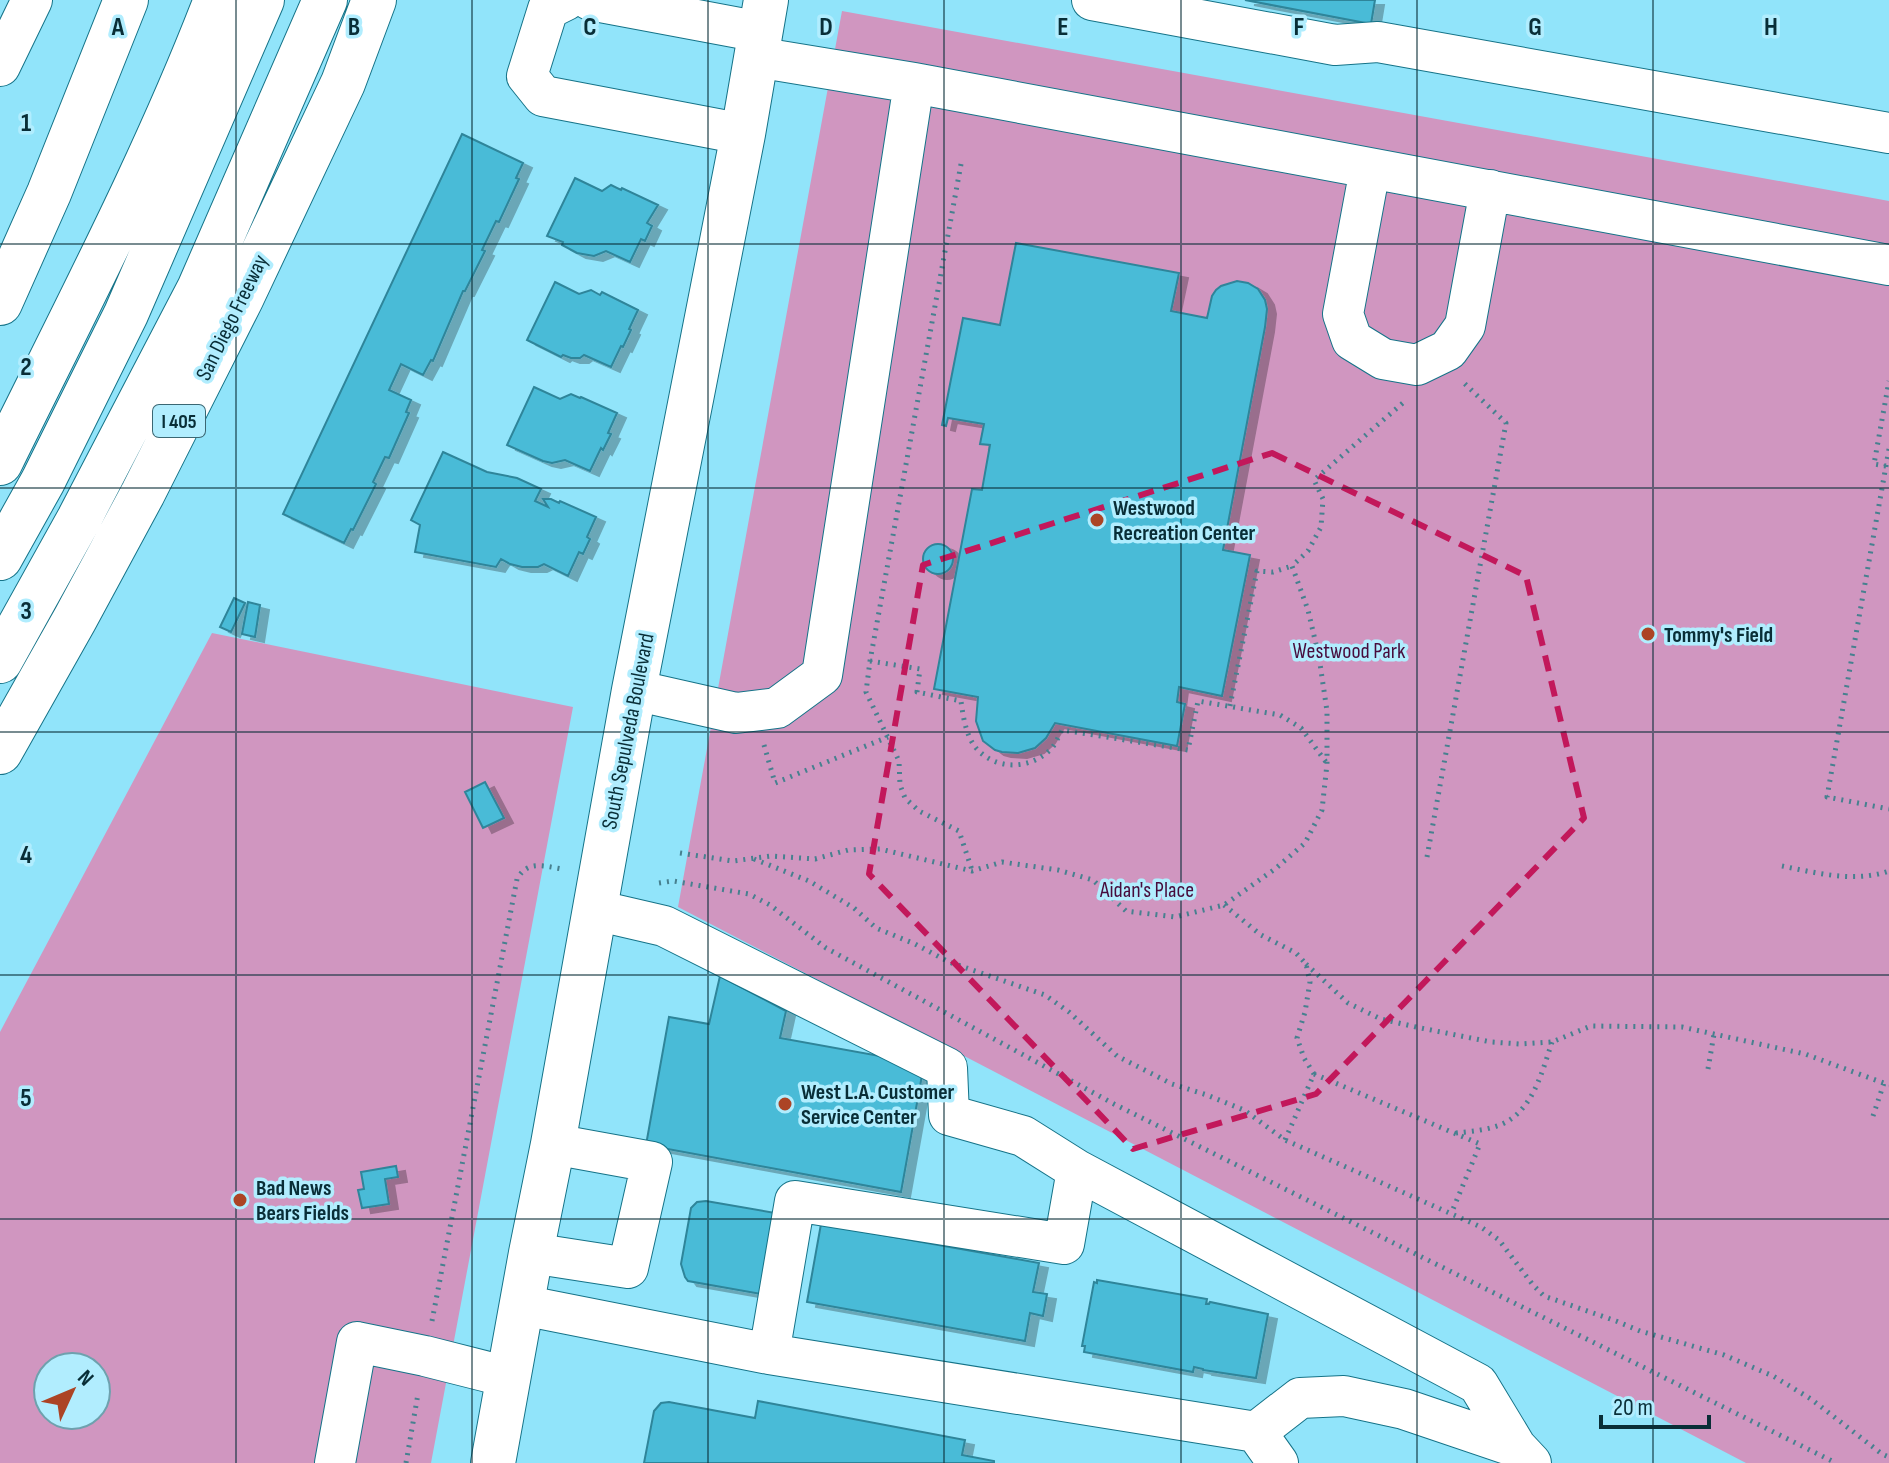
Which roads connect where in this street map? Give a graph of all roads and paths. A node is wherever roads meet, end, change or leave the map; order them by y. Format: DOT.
graph roads {
  1 [pos="32,0"];
  2 [pos="126,0"];
  3 [pos="216,0"];
  4 [pos="262,0"];
  5 [pos="325,0"];
  6 [pos="374,0"];
  7 [pos="407,0"];
  8 [pos="566,0"];
  9 [pos="590,0"];
  10 [pos="1092,0"];
  11 [pos="761,30"];
  12 [pos="0,66"];
  13 [pos="343,83"];
  14 [pos="914,83"];
  15 [pos="1889,133"];
  16 [pos="743,134"];
  17 [pos="961,164"];
  18 [pos="1370,169"];
  19 [pos="1490,190"];
  20 [pos="1889,265"];
  21 [pos="0,303"];
  22 [pos="1458,377"];
  23 [pos="1889,381"];
  24 [pos="1411,396"];
  25 [pos="1889,449"];
  26 [pos="0,463"];
  27 [pos="1886,466"];
  28 [pos="0,558"];
  29 [pos="1292,566"];
  30 [pos="0,661"];
  31 [pos="870,661"];
  32 [pos="634,690"];
  33 [pos="1230,706"];
  34 [pos="888,737"];
  35 [pos="761,738"];
  36 [pos="0,752"];
  37 [pos="1327,764"];
  38 [pos="1889,809"];
  39 [pos="680,853"];
  40 [pos="1427,857"];
  41 [pos="754,859"];
  42 [pos="1782,866"];
  43 [pos="558,868"];
  44 [pos="972,871"];
  45 [pos="1889,871"];
  46 [pos="662,884"];
  47 [pos="1224,905"];
  48 [pos="595,910"];
  49 [pos="1306,964"];
  50 [pos="1714,1034"];
  51 [pos="1552,1042"];
  52 [pos="1708,1069"];
  53 [pos="1314,1074"];
  54 [pos="1886,1084"];
  55 [pos="1873,1116"];
  56 [pos="1456,1133"];
  57 [pos="1285,1140"];
  58 [pos="553,1144"];
  59 [pos="1077,1170"];
  60 [pos="1451,1214"];
  61 [pos="531,1253"];
  62 [pos="522,1305"];
  63 [pos="769,1354"];
  64 [pos="425,1356"];
  65 [pos="508,1377"];
  66 [pos="1267,1448"];
  67 [pos="1523,1455"];
  68 [pos="1889,1457"];
  69 [pos="335,1463"];
  70 [pos="406,1463"];
  71 [pos="493,1463"];
  72 [pos="1836,1463"];
  1 -- 12 [label="street"];
  2 -- 21 [label="main road"];
  3 -- 26 [label="main road"];
  4 -- 28 [label="main road"];
  5 -- 30 [label="main road"];
  6 -- 13 [label="main road, San Diego Freeway / I 405"];
  7 -- 13 [label="main road"];
  8 -- 16 [label="street"];
  9 -- 11 [label="street"];
  10 -- 15 [label="street"];
  11 -- 14 [label="street"];
  11 -- 16 [label="main road, South Sepulveda Boulevard"];
  13 -- 36 [label="main road, San Diego Freeway / I 405"];
  14 -- 18 [label="street"];
  14 -- 32 [label="street"];
  16 -- 32 [label="main road, South Sepulveda Boulevard"];
  17 -- 31 [label="path"];
  18 -- 19 [label="street"];
  18 -- 19 [label="street"];
  19 -- 20 [label="street"];
  22 -- 40 [label="path"];
  23 -- 27 [label="path"];
  24 -- 29 [label="path"];
  25 -- 27 [label="path"];
  27 -- 38 [label="path"];
  29 -- 33 [label="path"];
  29 -- 37 [label="path"];
  31 -- 33 [label="path"];
  31 -- 34 [label="path"];
  32 -- 48 [label="main road, South Sepulveda Boulevard"];
  33 -- 37 [label="path"];
  34 -- 35 [label="path"];
  34 -- 44 [label="path"];
  37 -- 47 [label="path"];
  39 -- 41 [label="path"];
  41 -- 44 [label="path"];
  41 -- 57 [label="path"];
  42 -- 45 [label="path"];
  43 -- 64 [label="path"];
  44 -- 47 [label="path"];
  46 -- 72 [label="path"];
  47 -- 49 [label="path"];
  48 -- 58 [label="main road, South Sepulveda Boulevard"];
  48 -- 59 [label="street"];
  49 -- 51 [label="path"];
  49 -- 53 [label="path"];
  50 -- 51 [label="path"];
  50 -- 52 [label="path"];
  50 -- 54 [label="path"];
  51 -- 56 [label="path"];
  53 -- 56 [label="path"];
  53 -- 57 [label="path"];
  54 -- 55 [label="path"];
  56 -- 60 [label="path"];
  57 -- 60 [label="path"];
  58 -- 61 [label="main road, South Sepulveda Boulevard"];
  58 -- 61 [label="street"];
  59 -- 63 [label="street"];
  59 -- 67 [label="street"];
  60 -- 68 [label="path"];
  61 -- 62 [label="main road, South Sepulveda Boulevard"];
  62 -- 63 [label="street"];
  62 -- 65 [label="main road, South Sepulveda Boulevard"];
  63 -- 66 [label="street"];
  64 -- 65 [label="street"];
  64 -- 69 [label="street"];
  64 -- 70 [label="path"];
  65 -- 71 [label="main road, South Sepulveda Boulevard"];
  66 -- 67 [label="street"];
}
